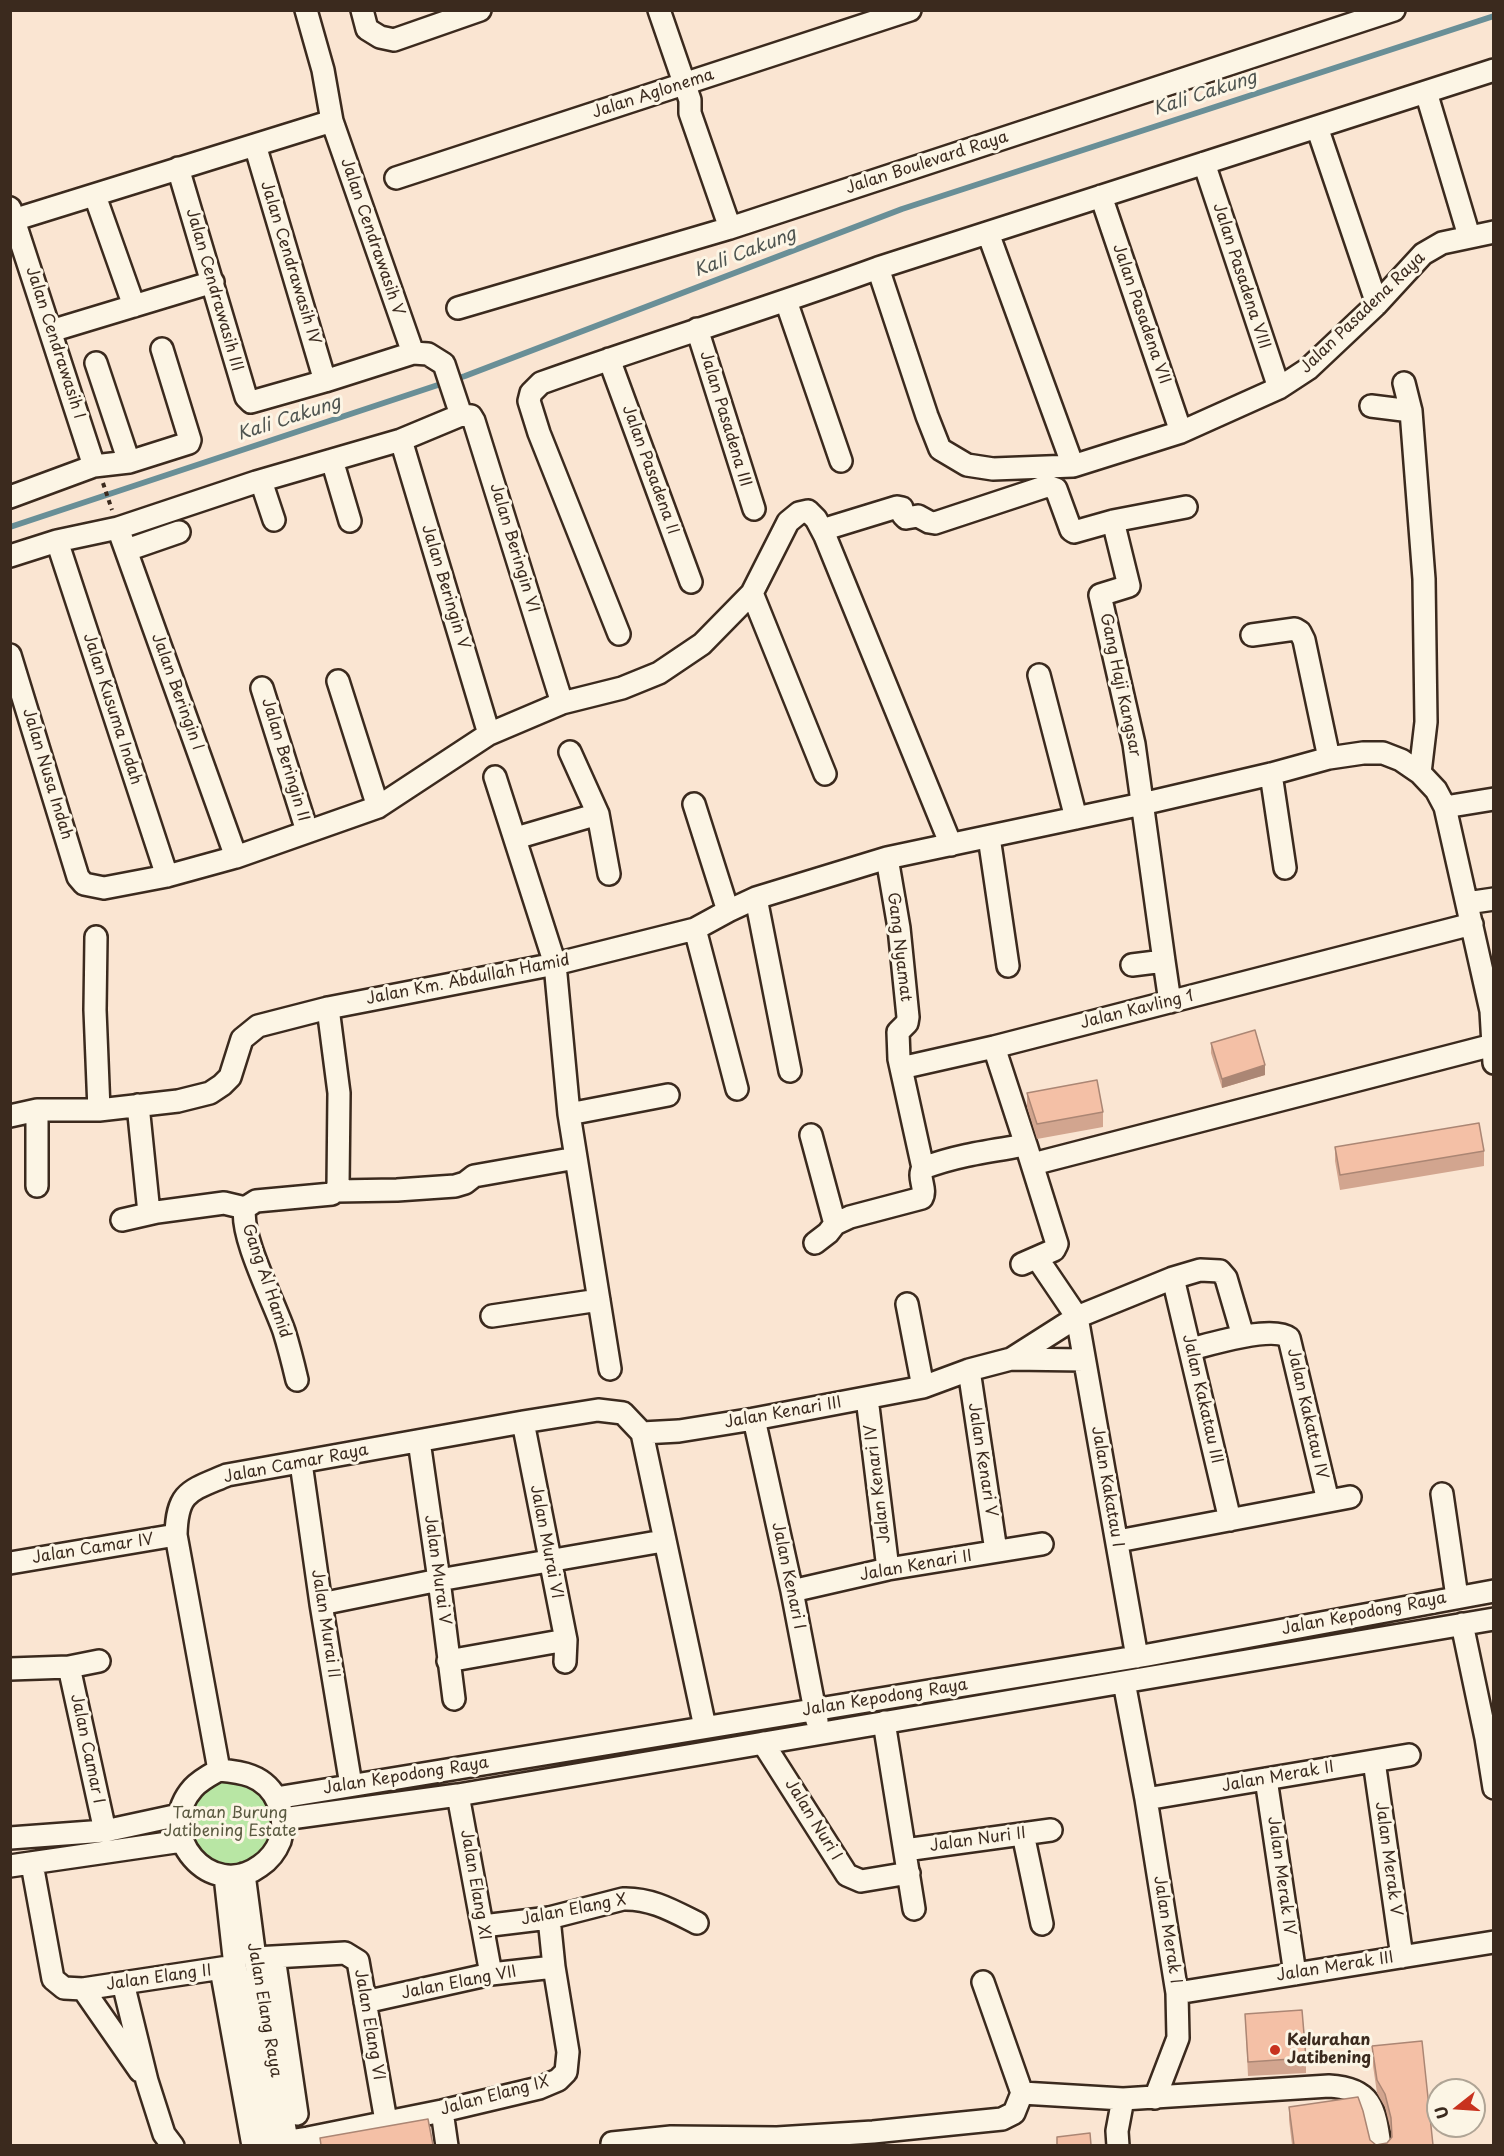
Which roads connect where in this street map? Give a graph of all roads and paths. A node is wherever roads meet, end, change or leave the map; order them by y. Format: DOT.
graph roads {
  1 [pos="306,10"];
  2 [pos="480,10"];
  3 [pos="659,10"];
  4 [pos="910,10"];
  5 [pos="1394,10"];
  6 [pos="364,20"];
  7 [pos="1494,70"];
  8 [pos="688,92"];
  9 [pos="1426,92"];
  10 [pos="332,121"];
  11 [pos="1317,127"];
  12 [pos="255,145"];
  13 [pos="1204,163"];
  14 [pos="178,168"];
  15 [pos="396,178"];
  16 [pos="95,196"];
  17 [pos="1101,196"];
  18 [pos="12,216"];
  19 [pos="735,226"];
  20 [pos="1494,232"];
  21 [pos="988,233"];
  22 [pos="1469,236"];
  23 [pos="878,268"];
  24 [pos="213,282"];
  25 [pos="786,302"];
  26 [pos="1377,304"];
  27 [pos="134,306"];
  28 [pos="458,308"];
  29 [pos="697,329"];
  30 [pos="51,331"];
  31 [pos="162,349"];
  32 [pos="413,353"];
  33 [pos="609,359"];
  34 [pos="96,363"];
  35 [pos="325,381"];
  36 [pos="1404,383"];
  37 [pos="1279,388"];
  38 [pos="1371,406"];
  39 [pos="459,410"];
  40 [pos="1411,411"];
  41 [pos="1181,432"];
  42 [pos="401,440"];
  43 [pos="332,460"];
  44 [pos="841,461"];
  45 [pos="124,463"];
  46 [pos="1073,466"];
  47 [pos="98,472"];
  48 [pos="261,481"];
  49 [pos="11,495"];
  50 [pos="1186,507"];
  51 [pos="753,509"];
  52 [pos="274,520"];
  53 [pos="350,521"];
  54 [pos="1113,521"];
  55 [pos="117,523"];
  56 [pos="822,530"];
  57 [pos="179,532"];
  58 [pos="57,541"];
  59 [pos="127,550"];
  60 [pos="10,556"];
  61 [pos="691,582"];
  62 [pos="752,593"];
  63 [pos="619,634"];
  64 [pos="1252,635"];
  65 [pos="10,655"];
  66 [pos="1039,675"];
  67 [pos="338,681"];
  68 [pos="262,688"];
  69 [pos="562,703"];
  70 [pos="489,734"];
  71 [pos="570,752"];
  72 [pos="1329,758"];
  73 [pos="1420,773"];
  74 [pos="825,774"];
  75 [pos="1271,774"];
  76 [pos="495,777"];
  77 [pos="1494,799"];
  78 [pos="694,804"];
  79 [pos="1143,804"];
  80 [pos="378,807"];
  81 [pos="1444,807"];
  82 [pos="598,814"];
  83 [pos="1076,818"];
  84 [pos="307,831"];
  85 [pos="989,837"];
  86 [pos="516,838"];
  87 [pos="951,845"];
  88 [pos="236,857"];
  89 [pos="887,858"];
  90 [pos="1285,868"];
  91 [pos="609,874"];
  92 [pos="167,876"];
  93 [pos="756,898"];
  94 [pos="1494,899"];
  95 [pos="1467,903"];
  96 [pos="728,910"];
  97 [pos="1472,924"];
  98 [pos="695,929"];
  99 [pos="96,937"];
  100 [pos="1164,962"];
  101 [pos="555,964"];
  102 [pos="1132,965"];
  103 [pos="1008,966"];
  104 [pos="1170,1002"];
  105 [pos="328,1008"];
  106 [pos="1492,1011"];
  107 [pos="1493,1045"];
  108 [pos="994,1047"];
  109 [pos="1494,1063"];
  110 [pos="901,1068"];
  111 [pos="790,1071"];
  112 [pos="737,1089"];
  113 [pos="668,1095"];
  114 [pos="138,1105"];
  115 [pos="37,1110"];
  116 [pos="99,1110"];
  117 [pos="569,1114"];
  118 [pos="10,1116"];
  119 [pos="811,1135"];
  120 [pos="1029,1154"];
  121 [pos="576,1158"];
  122 [pos="922,1168"];
  123 [pos="38,1186"];
  124 [pos="336,1191"];
  125 [pos="245,1208"];
  126 [pos="149,1213"];
  127 [pos="122,1220"];
  128 [pos="835,1224"];
  129 [pos="815,1243"];
  130 [pos="1173,1278"];
  131 [pos="599,1300"];
  132 [pos="907,1305"];
  133 [pos="492,1316"];
  134 [pos="1077,1317"];
  135 [pos="1243,1336"];
  136 [pos="1191,1349"];
  137 [pos="1011,1359"];
  138 [pos="1084,1360"];
  139 [pos="610,1369"];
  140 [pos="969,1370"];
  141 [pos="297,1380"];
  142 [pos="923,1387"];
  143 [pos="867,1398"];
  144 [pos="754,1419"];
  145 [pos="523,1422"];
  146 [pos="642,1433"];
  147 [pos="419,1441"];
  148 [pos="301,1463"];
  149 [pos="1442,1494"];
  150 [pos="1350,1497"];
  151 [pos="1328,1501"];
  152 [pos="1230,1520"];
  153 [pos="177,1535"];
  154 [pos="663,1540"];
  155 [pos="1118,1541"];
  156 [pos="1042,1544"];
  157 [pos="996,1551"];
  158 [pos="549,1561"];
  159 [pos="10,1563"];
  160 [pos="888,1569"];
  161 [pos="439,1580"];
  162 [pos="792,1591"];
  163 [pos="1494,1591"];
  164 [pos="1457,1597"];
  165 [pos="321,1604"];
  166 [pos="1494,1618"];
  167 [pos="1462,1624"];
  168 [pos="566,1640"];
  169 [pos="1143,1656"];
  170 [pos="99,1661"];
  171 [pos="448,1661"];
  172 [pos="565,1662"];
  173 [pos="1104,1662"];
  174 [pos="69,1667"];
  175 [pos="10,1669"];
  176 [pos="1152,1677"];
  177 [pos="1115,1683"];
  178 [pos="453,1699"];
  179 [pos="815,1709"];
  180 [pos="884,1722"];
  181 [pos="705,1727"];
  182 [pos="819,1733"];
  183 [pos="1490,1737"];
  184 [pos="763,1743"];
  185 [pos="1410,1755"];
  186 [pos="1374,1761"];
  187 [pos="219,1770"];
  188 [pos="1266,1779"];
  189 [pos="351,1785"];
  190 [pos="1494,1788"];
  191 [pos="458,1795"];
  192 [pos="276,1798"];
  193 [pos="1146,1799"];
  194 [pos="179,1815"];
  195 [pos="283,1819"];
  196 [pos="1051,1830"];
  197 [pos="105,1831"];
  198 [pos="1023,1834"];
  199 [pos="10,1838"];
  200 [pos="182,1841"];
  201 [pos="905,1850"];
  202 [pos="32,1864"];
  203 [pos="10,1866"];
  204 [pos="909,1874"];
  205 [pos="234,1875"];
  206 [pos="914,1908"];
  207 [pos="549,1918"];
  208 [pos="697,1923"];
  209 [pos="1042,1924"];
  210 [pos="483,1926"];
  211 [pos="1494,1942"];
  212 [pos="1402,1957"];
  213 [pos="246,1963"];
  214 [pos="554,1967"];
  215 [pos="492,1974"];
  216 [pos="1295,1974"];
  217 [pos="983,1982"];
  218 [pos="123,1983"];
  219 [pos="82,1989"];
  220 [pos="1177,1993"];
  221 [pos="365,2002"];
  222 [pos="147,2081"];
  223 [pos="1022,2093"];
  224 [pos="1155,2098"];
  225 [pos="1123,2099"];
  226 [pos="442,2111"];
  227 [pos="386,2121"];
  228 [pos="169,2140"];
  229 [pos="278,2141"];
  230 [pos="447,2145"];
  231 [pos="612,2145"];
  232 [pos="1118,2145"];
  233 [pos="1380,2145"];
  1 -- 10 [label="street, Jalan Cendrawasih V"];
  2 -- 6 [label="street"];
  3 -- 8 [label="street"];
  4 -- 8 [label="street, Jalan Aglonema"];
  5 -- 19 [label="street, Jalan Boulevard Raya"];
  7 -- 9 [label="street"];
  8 -- 15 [label="street, Jalan Aglonema"];
  8 -- 19 [label="street"];
  9 -- 11 [label="street"];
  9 -- 22 [label="street"];
  10 -- 12 [label="street"];
  10 -- 32 [label="street, Jalan Cendrawasih V"];
  11 -- 13 [label="street"];
  11 -- 26 [label="street"];
  12 -- 14 [label="street"];
  12 -- 35 [label="street, Jalan Cendrawasih IV"];
  13 -- 17 [label="street"];
  13 -- 37 [label="street, Jalan Pasadena VIII"];
  14 -- 16 [label="street"];
  14 -- 24 [label="street, Jalan Cendrawasih III"];
  16 -- 18 [label="street"];
  16 -- 27 [label="street"];
  17 -- 21 [label="street"];
  17 -- 41 [label="street, Jalan Pasadena VII"];
  18 -- 30 [label="street, Jalan Cendrawasih I"];
  19 -- 28 [label="street, Jalan Boulevard Raya"];
  20 -- 22 [label="street, Jalan Pasadena Raya"];
  21 -- 23 [label="street"];
  21 -- 46 [label="street"];
  22 -- 26 [label="street, Jalan Pasadena Raya"];
  23 -- 25 [label="street"];
  23 -- 46 [label="street, Jalan Pasadena Raya"];
  24 -- 27 [label="street"];
  24 -- 35 [label="street, Jalan Cendrawasih III"];
  25 -- 29 [label="street"];
  25 -- 44 [label="street"];
  26 -- 37 [label="street, Jalan Pasadena Raya"];
  27 -- 30 [label="street"];
  29 -- 33 [label="street"];
  29 -- 51 [label="street, Jalan Pasadena III"];
  30 -- 47 [label="street, Jalan Cendrawasih I"];
  31 -- 45 [label="street"];
  32 -- 35 [label="street"];
  32 -- 39 [label="street"];
  33 -- 61 [label="street, Jalan Pasadena II"];
  33 -- 63 [label="street"];
  34 -- 45 [label="street"];
  36 -- 40 [label="street"];
  37 -- 41 [label="street, Jalan Pasadena Raya"];
  38 -- 40 [label="street"];
  39 -- 42 [label="street"];
  39 -- 69 [label="street, Jalan Beringin VI"];
  40 -- 73 [label="street"];
  41 -- 46 [label="street, Jalan Pasadena Raya"];
  42 -- 43 [label="street"];
  42 -- 70 [label="street, Jalan Beringin V"];
  43 -- 48 [label="street"];
  43 -- 53 [label="street"];
  45 -- 47 [label="street"];
  47 -- 49 [label="street"];
  47 -- 55 [label="path"];
  48 -- 52 [label="street"];
  48 -- 55 [label="street"];
  50 -- 54 [label="street"];
  54 -- 56 [label="street"];
  54 -- 79 [label="street, Gang Haji Kangsar"];
  55 -- 58 [label="street"];
  55 -- 59 [label="street, Jalan Beringin I"];
  56 -- 62 [label="street"];
  56 -- 87 [label="street"];
  57 -- 59 [label="street"];
  58 -- 60 [label="street"];
  58 -- 92 [label="street, Jalan Kusuma Indah"];
  59 -- 88 [label="street, Jalan Beringin I"];
  62 -- 69 [label="street"];
  62 -- 74 [label="street"];
  64 -- 72 [label="street"];
  65 -- 92 [label="street, Jalan Nusa Indah"];
  66 -- 83 [label="street"];
  67 -- 80 [label="street"];
  68 -- 84 [label="street, Jalan Beringin II"];
  69 -- 70 [label="street"];
  70 -- 80 [label="street"];
  71 -- 82 [label="street"];
  72 -- 73 [label="street, Jalan Km. Abdullah Hamid"];
  72 -- 75 [label="street, Jalan Km. Abdullah Hamid"];
  73 -- 81 [label="street, Jalan Km. Abdullah Hamid"];
  75 -- 79 [label="street, Jalan Km. Abdullah Hamid"];
  75 -- 90 [label="street"];
  76 -- 86 [label="street"];
  77 -- 81 [label="street"];
  78 -- 96 [label="street"];
  79 -- 83 [label="street, Jalan Km. Abdullah Hamid"];
  79 -- 100 [label="street"];
  80 -- 84 [label="street"];
  81 -- 95 [label="street, Jalan Km. Abdullah Hamid"];
  82 -- 86 [label="street"];
  82 -- 91 [label="street"];
  83 -- 85 [label="street, Jalan Km. Abdullah Hamid"];
  84 -- 88 [label="street"];
  85 -- 87 [label="street, Jalan Km. Abdullah Hamid"];
  85 -- 103 [label="street"];
  86 -- 101 [label="street"];
  87 -- 89 [label="street, Jalan Km. Abdullah Hamid"];
  88 -- 92 [label="street"];
  89 -- 93 [label="street, Jalan Km. Abdullah Hamid"];
  89 -- 110 [label="street, Gang Nyamat"];
  93 -- 96 [label="street, Jalan Km. Abdullah Hamid"];
  93 -- 111 [label="street"];
  94 -- 95 [label="street"];
  95 -- 97 [label="street, Jalan Km. Abdullah Hamid"];
  96 -- 98 [label="street, Jalan Km. Abdullah Hamid"];
  97 -- 104 [label="street, Jalan Kavling 1"];
  97 -- 106 [label="street, Jalan Km. Abdullah Hamid"];
  98 -- 101 [label="street, Jalan Km. Abdullah Hamid"];
  98 -- 112 [label="street"];
  99 -- 116 [label="street"];
  100 -- 102 [label="street"];
  100 -- 104 [label="street"];
  101 -- 105 [label="street, Jalan Km. Abdullah Hamid"];
  101 -- 117 [label="street"];
  104 -- 108 [label="street, Jalan Kavling 1"];
  105 -- 114 [label="street, Jalan Km. Abdullah Hamid"];
  105 -- 124 [label="street"];
  106 -- 107 [label="street, Jalan Km. Abdullah Hamid"];
  107 -- 109 [label="street, Jalan Km. Abdullah Hamid"];
  107 -- 120 [label="street"];
  108 -- 110 [label="street, Jalan Kavling 1"];
  108 -- 120 [label="street"];
  110 -- 122 [label="street"];
  113 -- 117 [label="street"];
  114 -- 116 [label="street, Jalan Km. Abdullah Hamid"];
  114 -- 126 [label="street"];
  115 -- 116 [label="street, Jalan Km. Abdullah Hamid"];
  115 -- 118 [label="street, Jalan Km. Abdullah Hamid"];
  115 -- 123 [label="street"];
  117 -- 121 [label="street"];
  119 -- 128 [label="street"];
  120 -- 122 [label="street"];
  120 -- 134 [label="street"];
  121 -- 124 [label="street, Gang Al Hamid"];
  121 -- 131 [label="street"];
  122 -- 128 [label="street"];
  124 -- 125 [label="street, Gang Al Hamid"];
  125 -- 126 [label="street"];
  125 -- 141 [label="street, Gang Al Hamid"];
  126 -- 127 [label="street"];
  128 -- 129 [label="street"];
  130 -- 134 [label="street"];
  130 -- 135 [label="street"];
  130 -- 136 [label="street, Jalan Kakatau III"];
  131 -- 133 [label="street"];
  131 -- 139 [label="street"];
  132 -- 142 [label="street"];
  134 -- 137 [label="street, Jalan Kenari III"];
  134 -- 138 [label="street, Jalan Kakatau I"];
  135 -- 136 [label="street, Jalan Kakatau IV"];
  135 -- 151 [label="street, Jalan Kakatau IV"];
  136 -- 152 [label="street, Jalan Kakatau III"];
  137 -- 138 [label="street, Jalan Kenari III"];
  137 -- 140 [label="street, Jalan Kenari III"];
  138 -- 155 [label="street, Jalan Kakatau I"];
  140 -- 142 [label="street, Jalan Kenari III"];
  140 -- 157 [label="street, Jalan Kenari V"];
  142 -- 143 [label="street, Jalan Kenari III"];
  143 -- 144 [label="street, Jalan Kenari III"];
  143 -- 160 [label="street, Jalan Kenari IV"];
  144 -- 146 [label="street, Jalan Kenari III"];
  144 -- 162 [label="street, Jalan Kenari I"];
  145 -- 146 [label="street, Jalan Camar Raya"];
  145 -- 147 [label="street, Jalan Camar Raya"];
  145 -- 158 [label="street, Jalan Murai VI"];
  146 -- 154 [label="street"];
  147 -- 148 [label="street, Jalan Camar Raya"];
  147 -- 161 [label="street, Jalan Murai V"];
  148 -- 153 [label="street, Jalan Camar Raya"];
  148 -- 165 [label="street, Jalan Murai II"];
  149 -- 164 [label="street"];
  150 -- 151 [label="street"];
  151 -- 152 [label="street"];
  152 -- 155 [label="street"];
  153 -- 159 [label="street, Jalan Camar IV"];
  153 -- 187 [label="street, Jalan Camar Raya"];
  154 -- 158 [label="street"];
  154 -- 181 [label="street"];
  155 -- 169 [label="street, Jalan Kakatau I"];
  156 -- 157 [label="street, Jalan Kenari II"];
  157 -- 160 [label="street, Jalan Kenari II"];
  158 -- 161 [label="street"];
  158 -- 168 [label="street, Jalan Murai VI"];
  160 -- 162 [label="street, Jalan Kenari II"];
  161 -- 165 [label="street"];
  161 -- 171 [label="street, Jalan Murai V"];
  162 -- 179 [label="street, Jalan Kenari I"];
  163 -- 164 [label="street, Jalan Kepodong Raya"];
  164 -- 169 [label="street, Jalan Kepodong Raya"];
  165 -- 189 [label="street, Jalan Murai II"];
  166 -- 167 [label="street, Jalan Kepodong Raya"];
  167 -- 176 [label="street, Jalan Kepodong Raya"];
  167 -- 183 [label="street"];
  168 -- 171 [label="street"];
  168 -- 172 [label="street, Jalan Murai VI"];
  169 -- 173 [label="street, Jalan Kepodong Raya"];
  169 -- 176 [label="street, Jalan Kakatau I"];
  170 -- 174 [label="street"];
  171 -- 178 [label="street, Jalan Murai V"];
  173 -- 177 [label="street, Jalan Merak I"];
  173 -- 179 [label="street, Jalan Kepodong Raya"];
  174 -- 175 [label="street"];
  174 -- 197 [label="street, Jalan Camar I"];
  176 -- 177 [label="street, Jalan Kepodong Raya"];
  177 -- 180 [label="street, Jalan Kepodong Raya"];
  177 -- 193 [label="street, Jalan Merak I"];
  179 -- 181 [label="street, Jalan Kepodong Raya"];
  179 -- 182 [label="street, Jalan Kenari I"];
  180 -- 182 [label="street, Jalan Kepodong Raya"];
  180 -- 201 [label="street"];
  181 -- 189 [label="street, Jalan Kepodong Raya"];
  182 -- 184 [label="street, Jalan Kepodong Raya"];
  183 -- 190 [label="street"];
  184 -- 191 [label="street, Jalan Kepodong Raya"];
  184 -- 204 [label="street, Jalan Nuri I"];
  185 -- 186 [label="street, Jalan Merak II"];
  186 -- 188 [label="street, Jalan Merak II"];
  186 -- 212 [label="street, Jalan Merak V"];
  187 -- 192 [label="street"];
  187 -- 194 [label="street"];
  188 -- 193 [label="street, Jalan Merak II"];
  188 -- 216 [label="street, Jalan Merak IV"];
  189 -- 192 [label="street, Jalan Kepodong Raya"];
  191 -- 195 [label="street, Jalan Kepodong Raya"];
  191 -- 210 [label="street, Jalan Elang XI"];
  192 -- 195 [label="street"];
  193 -- 220 [label="street, Jalan Merak I"];
  194 -- 197 [label="street"];
  194 -- 200 [label="street"];
  195 -- 205 [label="street"];
  196 -- 198 [label="street, Jalan Nuri II"];
  197 -- 199 [label="street"];
  198 -- 201 [label="street, Jalan Nuri II"];
  198 -- 209 [label="street"];
  200 -- 202 [label="street"];
  200 -- 205 [label="street"];
  201 -- 204 [label="street"];
  202 -- 203 [label="street"];
  202 -- 219 [label="street"];
  204 -- 206 [label="street"];
  205 -- 213 [label="street, Jalan Elang Raya"];
  207 -- 208 [label="street, Jalan Elang X"];
  207 -- 210 [label="street, Jalan Elang X"];
  207 -- 214 [label="street, Jalan Elang IX"];
  210 -- 215 [label="street, Jalan Elang XI"];
  211 -- 212 [label="street, Jalan Merak III"];
  212 -- 216 [label="street, Jalan Merak III"];
  213 -- 218 [label="street, Jalan Elang II"];
  213 -- 221 [label="street, Jalan Elang VI"];
  213 -- 229 [label="street, Jalan Elang Raya"];
  213 -- 229 [label="street"];
  214 -- 215 [label="street, Jalan Elang VII"];
  214 -- 226 [label="street, Jalan Elang IX"];
  215 -- 221 [label="street, Jalan Elang VII"];
  216 -- 220 [label="street, Jalan Merak III"];
  217 -- 223 [label="street"];
  218 -- 219 [label="street, Jalan Elang II"];
  218 -- 222 [label="street"];
  219 -- 222 [label="street"];
  220 -- 224 [label="street, Jalan Merak I"];
  221 -- 227 [label="street, Jalan Elang VI"];
  222 -- 228 [label="street"];
  223 -- 225 [label="street"];
  223 -- 231 [label="street"];
  224 -- 225 [label="street"];
  224 -- 233 [label="street"];
  225 -- 232 [label="street"];
  226 -- 227 [label="street, Jalan Elang IX"];
  226 -- 230 [label="street"];
  227 -- 229 [label="street, Jalan Elang IX"];
}
